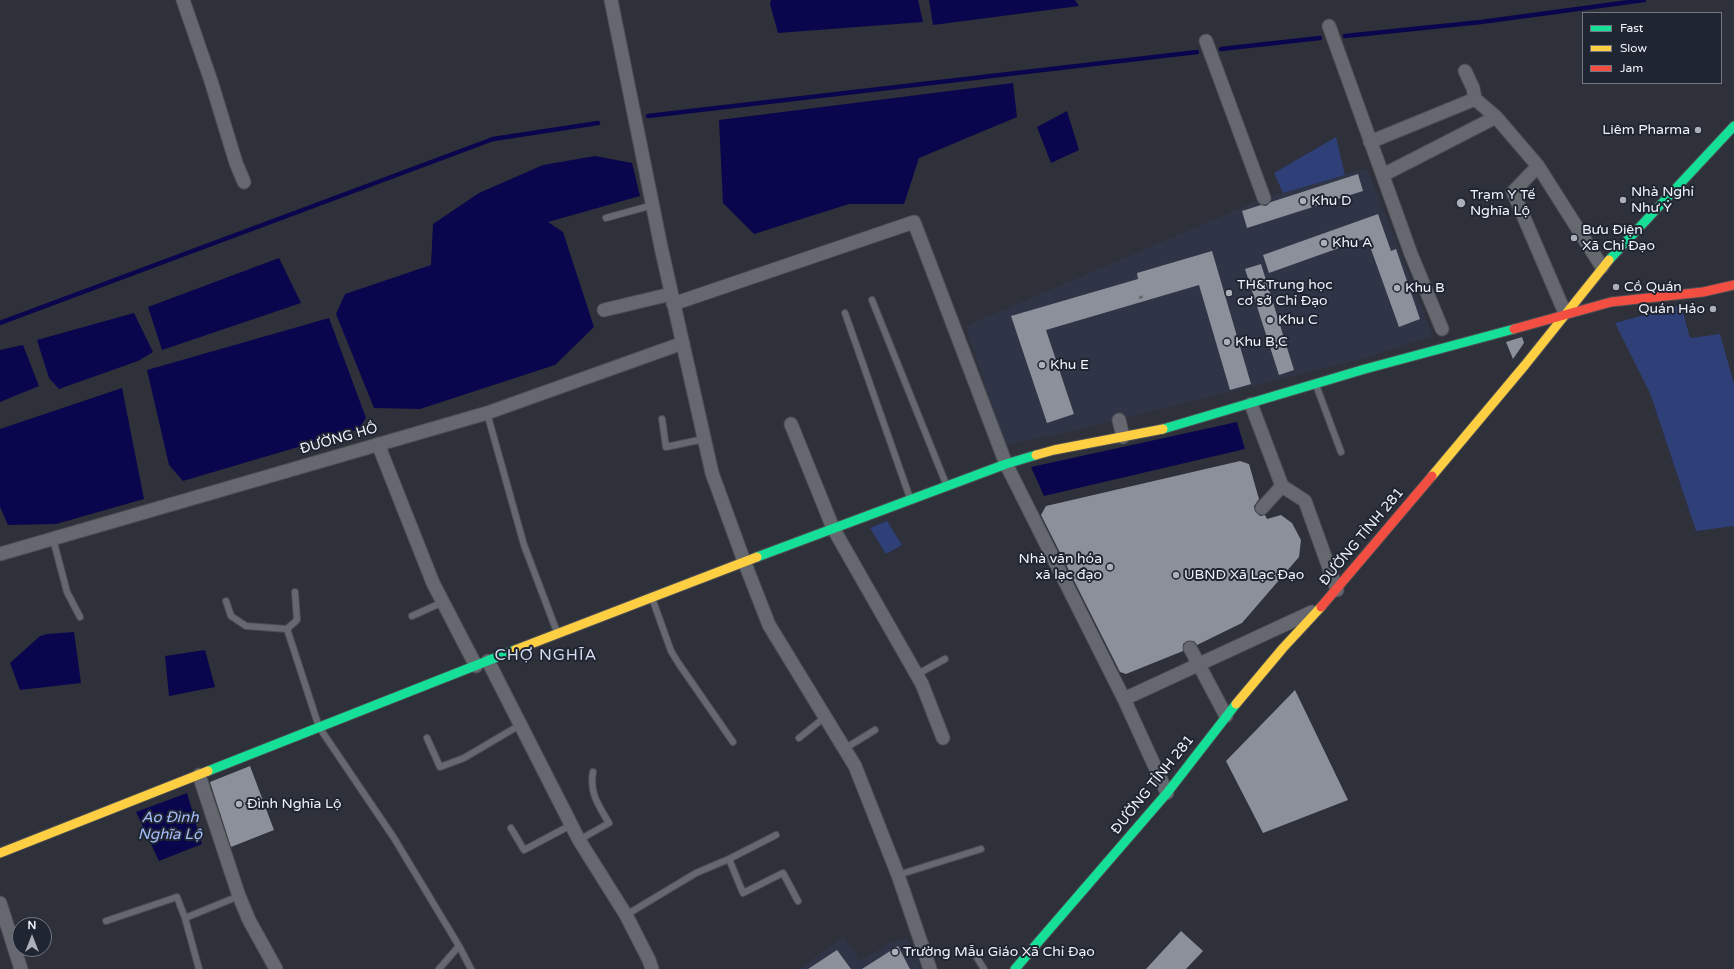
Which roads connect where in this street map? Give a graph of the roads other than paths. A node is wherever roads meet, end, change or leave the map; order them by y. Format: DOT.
graph roads {
  1 [pos="183,0"];
  2 [pos="611,0"];
  3 [pos="1329,26"];
  4 [pos="1206,40"];
  5 [pos="1465,71"];
  6 [pos="1475,99"];
  7 [pos="1496,117"];
  8 [pos="1734,126"];
  9 [pos="1370,142"];
  10 [pos="1538,166"];
  11 [pos="1383,175"];
  12 [pos="244,182"];
  13 [pos="1264,198"];
  14 [pos="653,204"];
  15 [pos="606,218"];
  16 [pos="1602,266"];
  17 [pos="1734,285"];
  18 [pos="672,299"];
  19 [pos="872,300"];
  20 [pos="604,310"];
  21 [pos="845,313"];
  22 [pos="1565,313"];
  23 [pos="1442,330"];
  24 [pos="683,343"];
  25 [pos="1315,384"];
  26 [pos="1251,404"];
  27 [pos="487,413"];
  28 [pos="662,419"];
  29 [pos="1119,420"];
  30 [pos="792,424"];
  31 [pos="1123,437"];
  32 [pos="704,439"];
  33 [pos="378,444"];
  34 [pos="1341,452"];
  35 [pos="1006,464"];
  36 [pos="946,486"];
  37 [pos="1282,486"];
  38 [pos="911,499"];
  39 [pos="1262,508"];
  40 [pos="832,528"];
  41 [pos="53,539"];
  42 [pos="0,554"];
  43 [pos="744,561"];
  44 [pos="1337,590"];
  45 [pos="295,592"];
  46 [pos="651,597"];
  47 [pos="226,601"];
  48 [pos="443,602"];
  49 [pos="1317,610"];
  50 [pos="412,616"];
  51 [pos="80,618"];
  52 [pos="288,629"];
  53 [pos="558,634"];
  54 [pos="1190,648"];
  55 [pos="945,659"];
  56 [pos="482,664"];
  57 [pos="1200,664"];
  58 [pos="916,675"];
  59 [pos="1124,699"];
  60 [pos="1226,716"];
  61 [pos="825,717"];
  62 [pos="520,725"];
  63 [pos="319,727"];
  64 [pos="875,730"];
  65 [pos="427,738"];
  66 [pos="799,738"];
  67 [pos="943,738"];
  68 [pos="733,742"];
  69 [pos="844,749"];
  70 [pos="593,772"];
  71 [pos="199,775"];
  72 [pos="1167,793"];
  73 [pos="572,825"];
  74 [pos="511,828"];
  75 [pos="776,835"];
  76 [pos="579,840"];
  77 [pos="982,849"];
  78 [pos="0,853"];
  79 [pos="729,859"];
  80 [pos="898,875"];
  81 [pos="239,896"];
  82 [pos="798,901"];
  83 [pos="0,903"];
  84 [pos="626,915"];
  85 [pos="186,918"];
  86 [pos="106,921"];
  87 [pos="459,946"];
  88 [pos="974,953"];
  89 [pos="21,969"];
  90 [pos="199,969"];
  91 [pos="276,969"];
  92 [pos="439,969"];
  93 [pos="471,969"];
  94 [pos="652,969"];
  95 [pos="930,969"];
  96 [pos="984,969"];
  97 [pos="1015,969"];
  1 -- 12 [label="street"];
  2 -- 14 [label="street"];
  3 -- 9 [label="street"];
  4 -- 13 [label="street"];
  5 -- 6 [label="street"];
  6 -- 7 [label="street"];
  6 -- 9 [label="street"];
  7 -- 10 [label="street"];
  7 -- 11 [label="street"];
  8 -- 16 [label="street, ĐƯỜNG TỈNH 281"];
  9 -- 11 [label="street"];
  10 -- 16 [label="street"];
  10 -- 22 [label="street"];
  11 -- 23 [label="street"];
  14 -- 15 [label="lane"];
  14 -- 18 [label="street"];
  16 -- 22 [label="street, ĐƯỜNG TỈNH 281"];
  17 -- 22 [label="street"];
  18 -- 20 [label="street"];
  18 -- 24 [label="street"];
  18 -- 35 [label="street"];
  19 -- 36 [label="lane"];
  21 -- 38 [label="lane"];
  22 -- 25 [label="street"];
  22 -- 44 [label="street, ĐƯỜNG TỈNH 281"];
  24 -- 27 [label="street, ĐƯỜNG HỒ"];
  24 -- 32 [label="street"];
  25 -- 26 [label="street"];
  25 -- 34 [label="lane"];
  26 -- 31 [label="street"];
  26 -- 37 [label="street"];
  27 -- 33 [label="street, ĐƯỜNG HỒ"];
  27 -- 53 [label="lane"];
  28 -- 32 [label="lane"];
  29 -- 31 [label="street"];
  30 -- 40 [label="street"];
  31 -- 35 [label="street"];
  32 -- 43 [label="street"];
  33 -- 41 [label="street, ĐƯỜNG HỒ"];
  33 -- 48 [label="street"];
  35 -- 36 [label="street"];
  35 -- 59 [label="street"];
  36 -- 38 [label="street"];
  37 -- 39 [label="street"];
  37 -- 44 [label="street"];
  38 -- 40 [label="street"];
  40 -- 43 [label="street"];
  40 -- 58 [label="street"];
  41 -- 42 [label="street, ĐƯỜNG HỒ"];
  41 -- 51 [label="lane"];
  43 -- 46 [label="street"];
  43 -- 61 [label="street"];
  44 -- 49 [label="street, ĐƯỜNG TỈNH 281"];
  45 -- 52 [label="lane"];
  46 -- 53 [label="street"];
  46 -- 68 [label="lane"];
  47 -- 52 [label="lane"];
  48 -- 50 [label="lane"];
  48 -- 56 [label="street"];
  49 -- 57 [label="street"];
  49 -- 60 [label="street, ĐƯỜNG TỈNH 281"];
  52 -- 63 [label="lane"];
  53 -- 56 [label="street"];
  54 -- 57 [label="street"];
  55 -- 58 [label="lane"];
  56 -- 62 [label="street"];
  56 -- 63 [label="street"];
  57 -- 59 [label="street"];
  57 -- 60 [label="street"];
  58 -- 67 [label="street"];
  59 -- 72 [label="street"];
  60 -- 72 [label="street, ĐƯỜNG TỈNH 281"];
  61 -- 66 [label="lane"];
  61 -- 69 [label="street"];
  62 -- 65 [label="lane"];
  62 -- 73 [label="street"];
  63 -- 71 [label="street"];
  63 -- 87 [label="lane"];
  64 -- 69 [label="lane"];
  69 -- 80 [label="street"];
  70 -- 76 [label="lane"];
  71 -- 78 [label="street"];
  71 -- 81 [label="street"];
  72 -- 97 [label="street, ĐƯỜNG TỈNH 281"];
  73 -- 74 [label="lane"];
  73 -- 76 [label="street"];
  75 -- 79 [label="lane"];
  76 -- 84 [label="street"];
  77 -- 80 [label="lane"];
  79 -- 82 [label="lane"];
  79 -- 84 [label="lane"];
  80 -- 95 [label="street"];
  81 -- 85 [label="lane"];
  81 -- 91 [label="street"];
  83 -- 89 [label="street"];
  84 -- 94 [label="street"];
  85 -- 86 [label="lane"];
  85 -- 90 [label="lane"];
  87 -- 92 [label="lane"];
  87 -- 93 [label="lane"];
  88 -- 96 [label="lane"];
}
